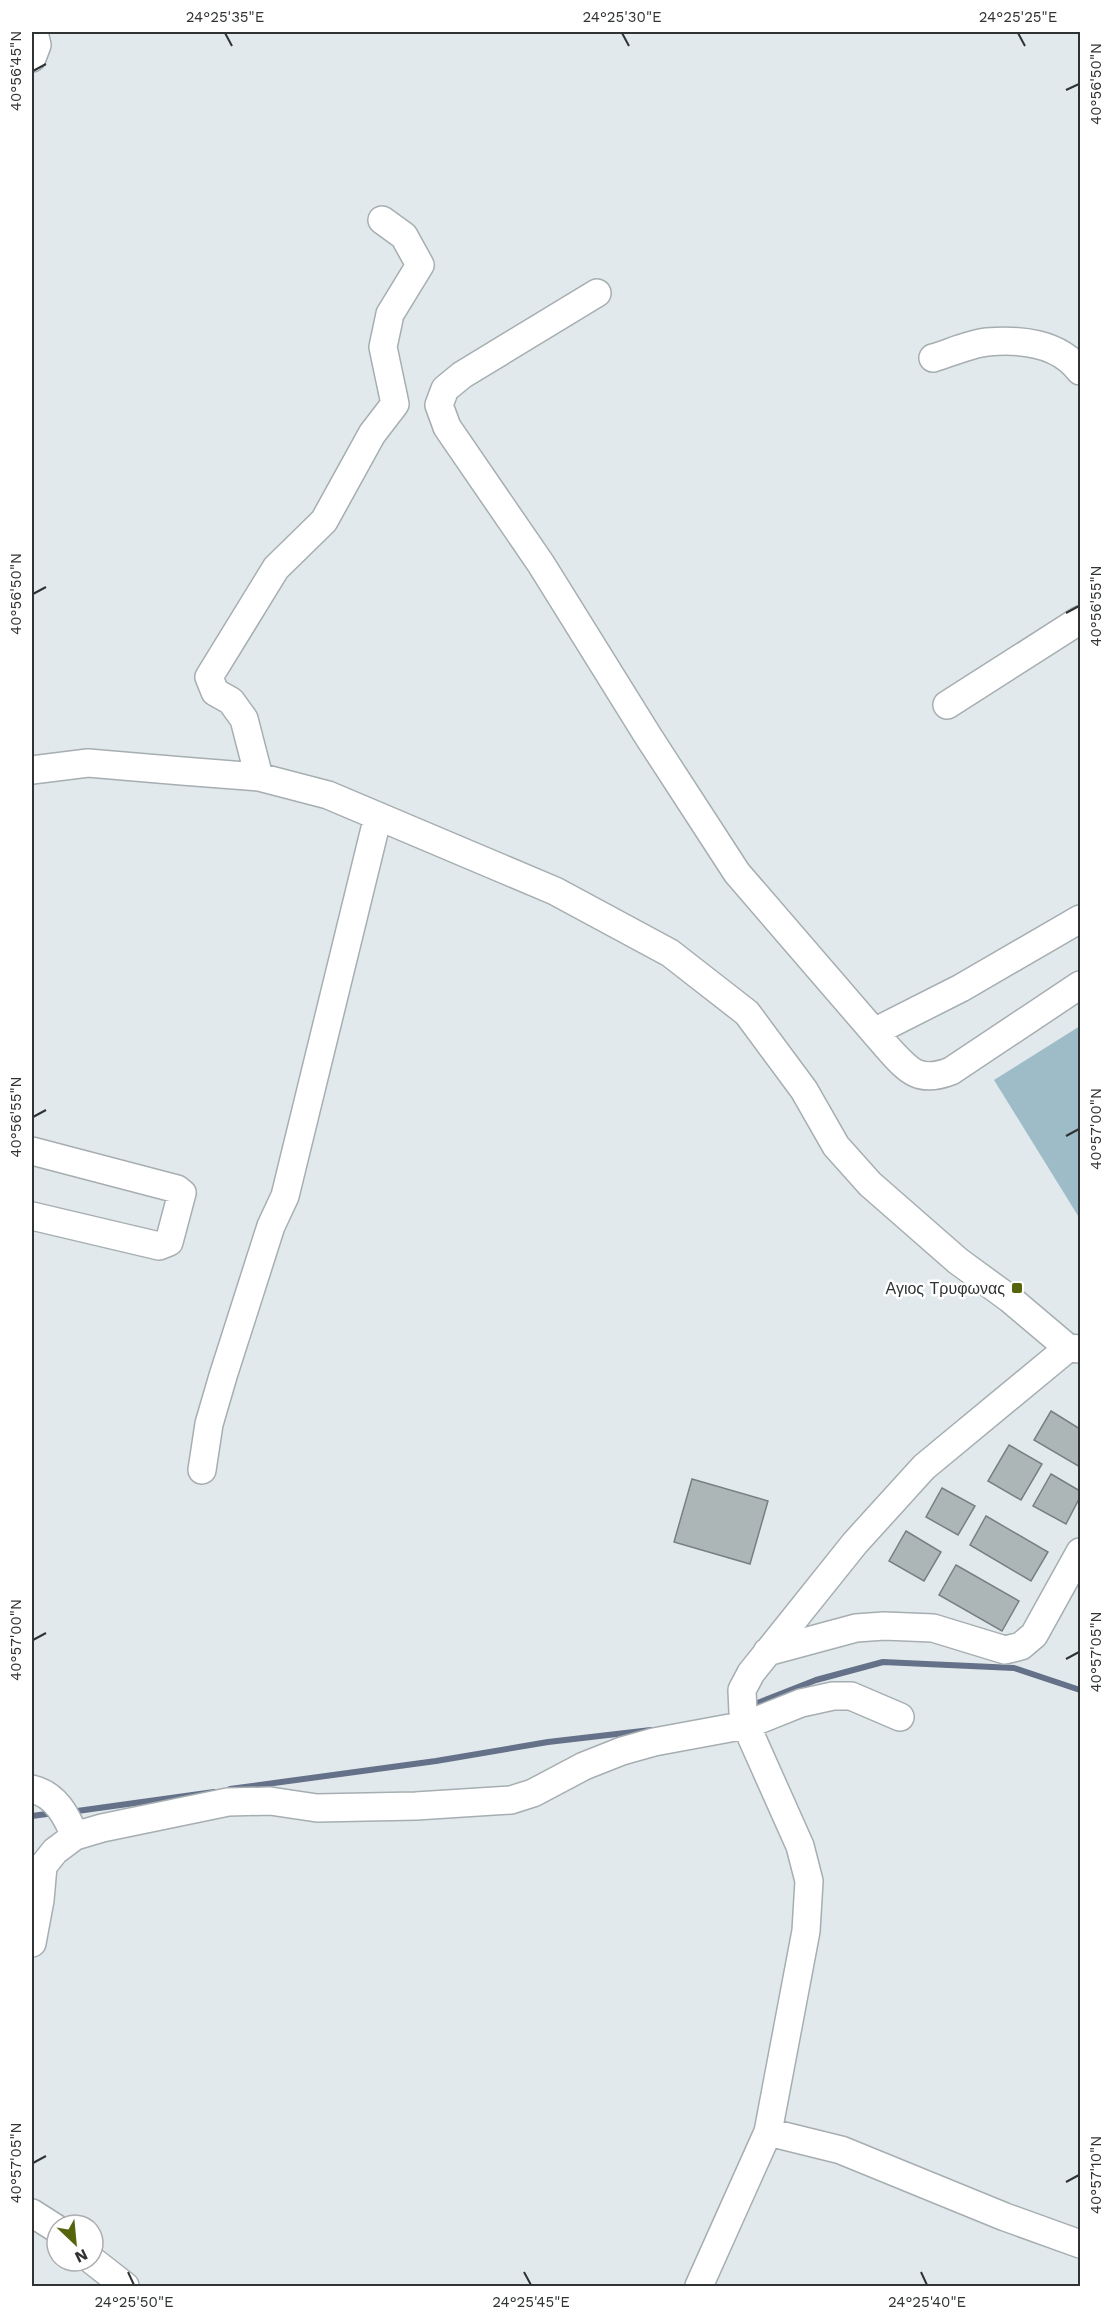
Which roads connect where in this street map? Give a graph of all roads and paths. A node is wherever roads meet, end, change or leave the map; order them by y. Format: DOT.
graph roads {
  1 [pos="34,32"];
  2 [pos="32,58"];
  3 [pos="382,220"];
  4 [pos="597,293"];
  5 [pos="933,358"];
  6 [pos="1080,371"];
  7 [pos="1080,620"];
  8 [pos="946,705"];
  9 [pos="32,770"];
  10 [pos="259,777"];
  11 [pos="378,816"];
  12 [pos="1080,919"];
  13 [pos="1080,985"];
  14 [pos="874,1032"];
  15 [pos="32,1151"];
  16 [pos="32,1216"];
  17 [pos="1074,1349"];
  18 [pos="202,1470"];
  19 [pos="1080,1552"];
  20 [pos="767,1652"];
  21 [pos="744,1710"];
  22 [pos="900,1717"];
  23 [pos="43,1794"];
  24 [pos="72,1829"];
  25 [pos="32,1943"];
  26 [pos="768,2132"];
  27 [pos="32,2213"];
  28 [pos="45,2221"];
  29 [pos="1080,2244"];
  30 [pos="105,2270"];
  31 [pos="125,2286"];
  32 [pos="699,2286"];
  1 -- 2 [label="street"];
  3 -- 10 [label="street"];
  4 -- 14 [label="street"];
  5 -- 6 [label="street"];
  7 -- 8 [label="street"];
  9 -- 10 [label="street"];
  10 -- 11 [label="street"];
  11 -- 17 [label="street"];
  11 -- 18 [label="street"];
  12 -- 14 [label="street"];
  13 -- 14 [label="street"];
  15 -- 16 [label="street"];
  17 -- 20 [label="street"];
  19 -- 20 [label="street"];
  20 -- 21 [label="street"];
  21 -- 22 [label="street"];
  21 -- 24 [label="street"];
  21 -- 26 [label="street"];
  23 -- 24 [label="street"];
  24 -- 25 [label="street"];
  26 -- 29 [label="street"];
  26 -- 32 [label="street"];
  27 -- 28 [label="street"];
  30 -- 31 [label="street"];
}
